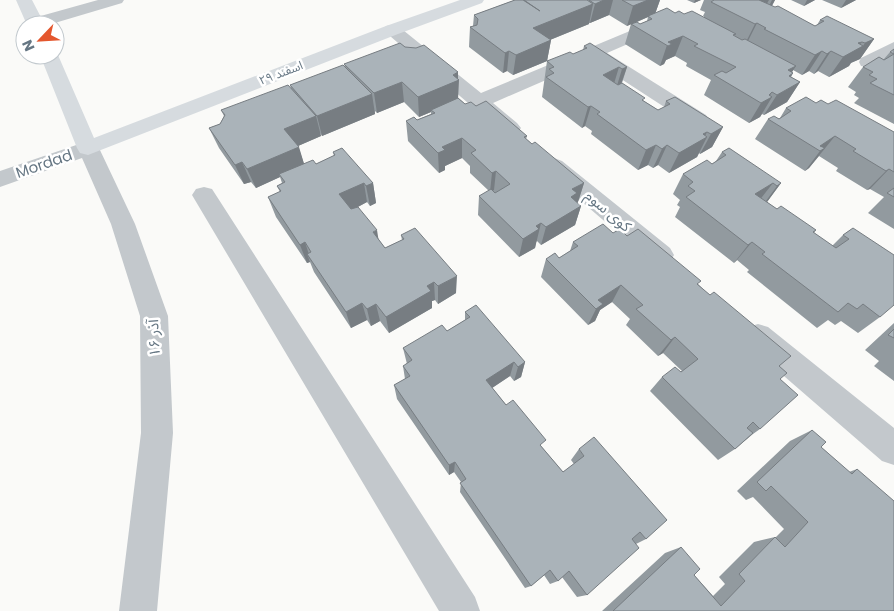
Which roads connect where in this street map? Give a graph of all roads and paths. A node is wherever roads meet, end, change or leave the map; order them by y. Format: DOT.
graph roads {
  1 [pos="24,0"];
  2 [pos="116,0"];
  3 [pos="476,0"];
  4 [pos="661,8"];
  5 [pos="32,15"];
  6 [pos="65,15"];
  7 [pos="392,30"];
  8 [pos="894,47"];
  9 [pos="594,52"];
  10 [pos="868,62"];
  11 [pos="53,65"];
  12 [pos="478,102"];
  13 [pos="715,130"];
  14 [pos="88,148"];
  15 [pos="0,179"];
  16 [pos="204,195"];
  17 [pos="682,273"];
  18 [pos="743,323"];
  19 [pos="894,450"];
  20 [pos="138,611"];
  21 [pos="461,611"];
  1 -- 5 [label="main road"];
  2 -- 6 [label="street"];
  3 -- 7 [label="main road, ۲۹ اسفند"];
  4 -- 9 [label="street"];
  7 -- 12 [label="street, کوی سوم"];
  7 -- 14 [label="main road, ۲۹ اسفند"];
  8 -- 10 [label="street"];
  9 -- 12 [label="street"];
  9 -- 13 [label="street"];
  11 -- 14 [label="main road, ۱۶ آذر"];
  12 -- 17 [label="street, کوی سوم"];
  14 -- 15 [label="street, Mordad"];
  14 -- 20 [label="street, ۱۶ آذر"];
  16 -- 21 [label="street"];
  18 -- 19 [label="street"];
}
